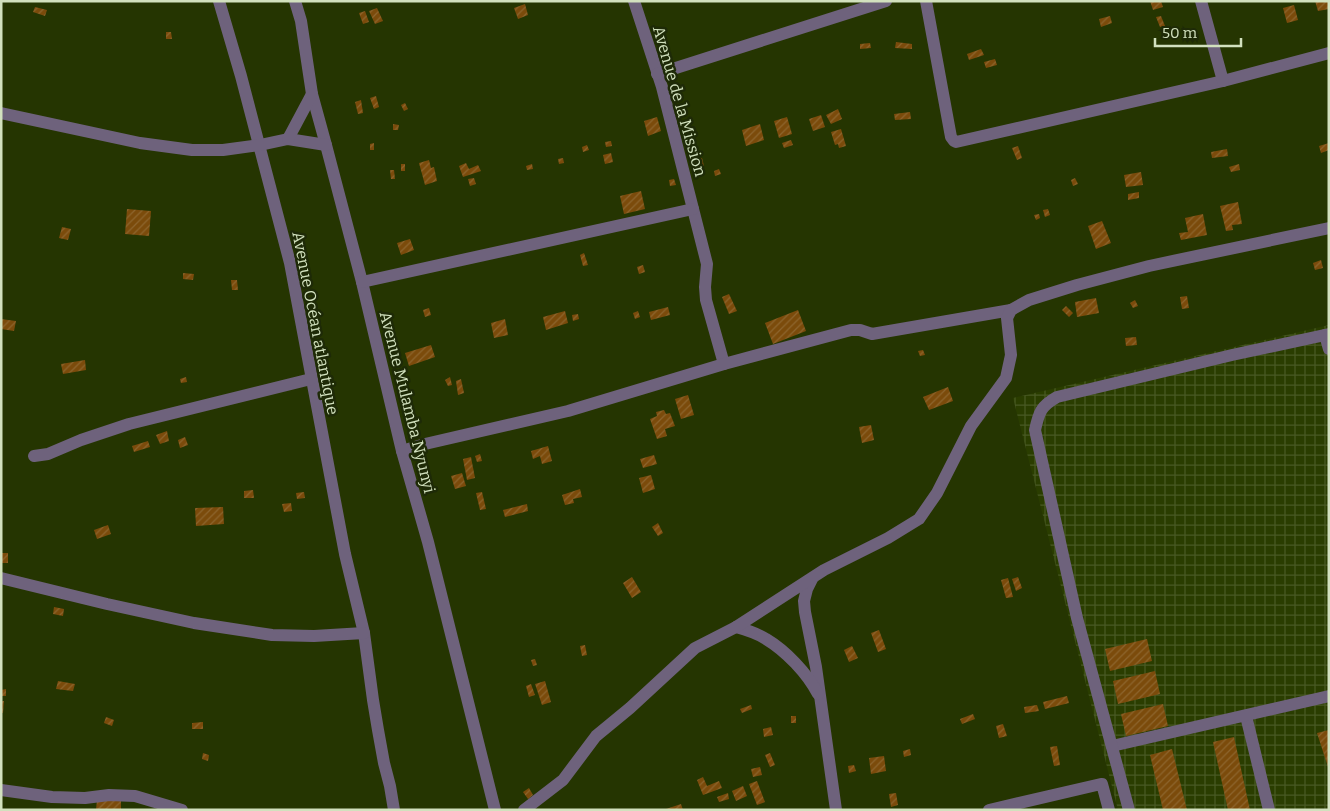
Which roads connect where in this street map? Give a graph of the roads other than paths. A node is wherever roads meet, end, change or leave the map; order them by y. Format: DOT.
graph roads {
  1 [pos="219,1"];
  2 [pos="295,1"];
  3 [pos="634,1"];
  4 [pos="886,1"];
  5 [pos="926,1"];
  6 [pos="1201,1"];
  7 [pos="1329,53"];
  8 [pos="657,74"];
  9 [pos="1223,81"];
  10 [pos="312,94"];
  11 [pos="1,113"];
  12 [pos="288,139"];
  13 [pos="260,145"];
  14 [pos="326,145"];
  15 [pos="693,209"];
  16 [pos="1329,228"];
  17 [pos="362,282"];
  18 [pos="1011,310"];
  19 [pos="1327,334"];
  20 [pos="1329,349"];
  21 [pos="724,364"];
  22 [pos="311,378"];
  23 [pos="402,451"];
  24 [pos="34,456"];
  25 [pos="1,578"];
  26 [pos="812,578"];
  27 [pos="736,627"];
  28 [pos="364,632"];
  29 [pos="819,696"];
  30 [pos="1329,696"];
  31 [pos="1246,716"];
  32 [pos="1112,746"];
  33 [pos="1,790"];
  34 [pos="182,810"];
  35 [pos="394,810"];
  36 [pos="495,810"];
  37 [pos="524,810"];
  38 [pos="836,810"];
  39 [pos="989,810"];
  40 [pos="1108,810"];
  41 [pos="1129,810"];
  42 [pos="1269,810"];
  1 -- 13 [label="street, Avenue Océan atlantique"];
  2 -- 10 [label="street, Avenue Mulamba Nyunyi"];
  3 -- 8 [label="street, Avenue de la Mission"];
  4 -- 8 [label="street"];
  5 -- 9 [label="street"];
  6 -- 9 [label="street"];
  7 -- 9 [label="street"];
  8 -- 15 [label="street, Avenue de la Mission"];
  10 -- 12 [label="street"];
  10 -- 14 [label="street, Avenue Mulamba Nyunyi"];
  11 -- 13 [label="street"];
  12 -- 13 [label="street"];
  12 -- 14 [label="street"];
  13 -- 22 [label="street, Avenue Océan atlantique"];
  14 -- 17 [label="street, Avenue Mulamba Nyunyi"];
  15 -- 17 [label="street"];
  15 -- 21 [label="street, Avenue de la Mission"];
  16 -- 18 [label="street"];
  17 -- 23 [label="street, Avenue Mulamba Nyunyi"];
  18 -- 21 [label="street"];
  18 -- 26 [label="street"];
  19 -- 20 [label="street"];
  19 -- 32 [label="street"];
  21 -- 23 [label="street"];
  22 -- 24 [label="street"];
  22 -- 28 [label="street, Avenue Océan atlantique"];
  23 -- 36 [label="street, Avenue Mulamba Nyunyi"];
  25 -- 28 [label="street"];
  26 -- 27 [label="street"];
  26 -- 29 [label="street"];
  27 -- 29 [label="street"];
  27 -- 37 [label="street"];
  28 -- 35 [label="street, Avenue Océan atlantique"];
  29 -- 38 [label="street"];
  30 -- 31 [label="street"];
  31 -- 32 [label="street"];
  31 -- 42 [label="street"];
  32 -- 41 [label="street"];
  33 -- 34 [label="street"];
  39 -- 40 [label="street"];
}
